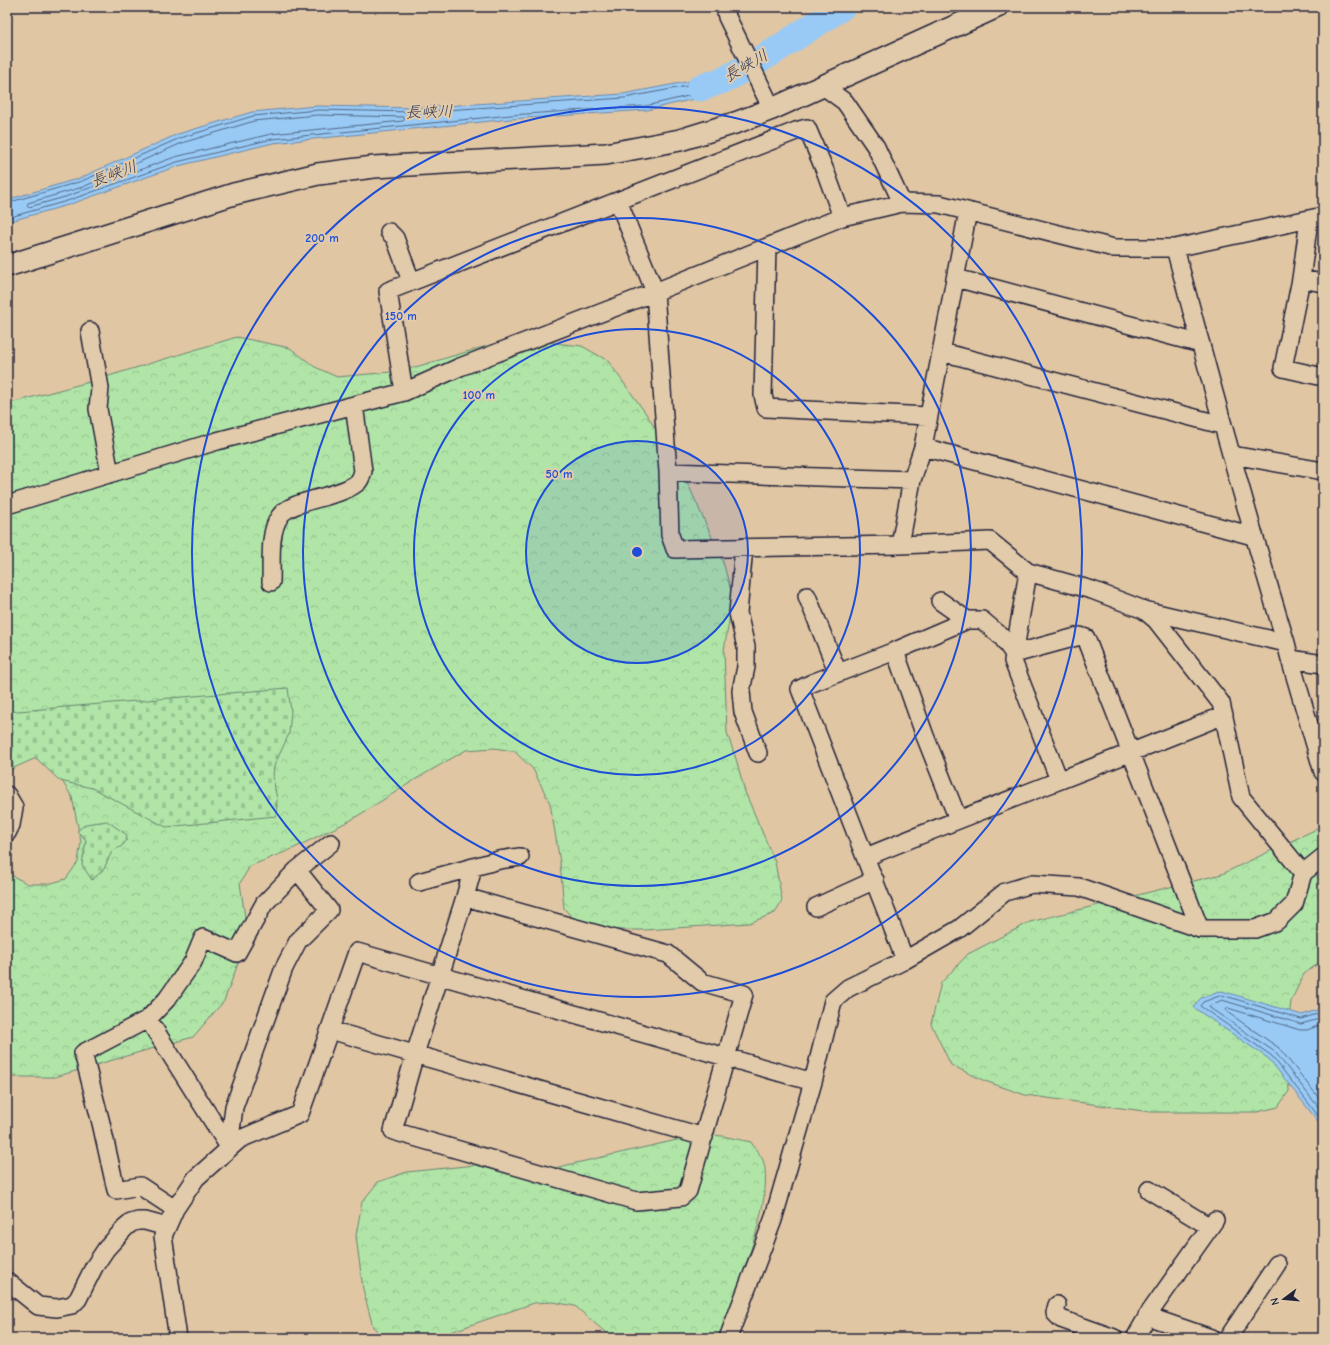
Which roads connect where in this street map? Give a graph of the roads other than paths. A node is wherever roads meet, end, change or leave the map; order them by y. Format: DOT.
graph roads {
  1 [pos="997,7"];
  2 [pos="726,12"];
  3 [pos="823,86"];
  4 [pos="772,109"];
  5 [pos="618,201"];
  6 [pos="902,203"];
  7 [pos="968,211"];
  8 [pos="842,217"];
  9 [pos="1316,218"];
  10 [pos="397,234"];
  11 [pos="768,248"];
  12 [pos="1175,248"];
  13 [pos="7,266"];
  14 [pos="956,278"];
  15 [pos="1301,279"];
  16 [pos="411,282"];
  17 [pos="1323,283"];
  18 [pos="655,292"];
  19 [pos="90,331"];
  20 [pos="1201,344"];
  21 [pos="942,352"];
  22 [pos="1323,376"];
  23 [pos="404,392"];
  24 [pos="354,405"];
  25 [pos="928,416"];
  26 [pos="1222,426"];
  27 [pos="923,447"];
  28 [pos="1232,455"];
  29 [pos="1323,471"];
  30 [pos="668,472"];
  31 [pos="110,474"];
  32 [pos="912,480"];
  33 [pos="7,505"];
  34 [pos="7,511"];
  35 [pos="1254,536"];
  36 [pos="900,545"];
  37 [pos="744,547"];
  38 [pos="1028,572"];
  39 [pos="271,582"];
  40 [pos="807,596"];
  41 [pos="940,601"];
  42 [pos="1144,610"];
  43 [pos="966,620"];
  44 [pos="895,651"];
  45 [pos="1288,651"];
  46 [pos="1014,654"];
  47 [pos="1323,664"];
  48 [pos="838,673"];
  49 [pos="1224,715"];
  50 [pos="758,753"];
  51 [pos="1132,753"];
  52 [pos="1322,765"];
  53 [pos="1059,780"];
  54 [pos="7,794"];
  55 [pos="958,820"];
  56 [pos="7,833"];
  57 [pos="331,843"];
  58 [pos="520,857"];
  59 [pos="866,857"];
  60 [pos="1323,857"];
  61 [pos="473,868"];
  62 [pos="298,870"];
  63 [pos="1303,873"];
  64 [pos="875,880"];
  65 [pos="419,882"];
  66 [pos="465,897"];
  67 [pos="816,907"];
  68 [pos="1200,928"];
  69 [pos="905,960"];
  70 [pos="440,976"];
  71 [pos="148,1019"];
  72 [pos="330,1030"];
  73 [pos="415,1054"];
  74 [pos="726,1057"];
  75 [pos="813,1082"];
  76 [pos="704,1137"];
  77 [pos="229,1148"];
  78 [pos="1149,1190"];
  79 [pos="175,1209"];
  80 [pos="167,1227"];
  81 [pos="1277,1264"];
  82 [pos="7,1281"];
  83 [pos="1056,1305"];
  84 [pos="1147,1316"];
  85 [pos="178,1338"];
  86 [pos="728,1338"];
  87 [pos="1114,1338"];
  88 [pos="1135,1338"];
  89 [pos="1211,1338"];
  90 [pos="1228,1338"];
  1 -- 3 [label="street"];
  2 -- 4 [label="street"];
  3 -- 4 [label="street"];
  3 -- 6 [label="street"];
  4 -- 13 [label="street"];
  5 -- 8 [label="street"];
  5 -- 16 [label="street"];
  5 -- 18 [label="street"];
  6 -- 7 [label="street"];
  6 -- 8 [label="street"];
  7 -- 12 [label="street"];
  7 -- 14 [label="street"];
  8 -- 11 [label="street"];
  9 -- 12 [label="street"];
  9 -- 15 [label="street"];
  10 -- 16 [label="street"];
  11 -- 18 [label="street"];
  11 -- 25 [label="street"];
  12 -- 20 [label="street"];
  14 -- 20 [label="street"];
  14 -- 21 [label="street"];
  15 -- 17 [label="street"];
  15 -- 22 [label="street"];
  16 -- 23 [label="street"];
  18 -- 23 [label="street"];
  18 -- 30 [label="street"];
  19 -- 31 [label="street"];
  20 -- 26 [label="street"];
  21 -- 25 [label="street"];
  21 -- 26 [label="street"];
  23 -- 24 [label="street"];
  24 -- 31 [label="street"];
  24 -- 39 [label="street"];
  25 -- 27 [label="street"];
  26 -- 28 [label="street"];
  27 -- 32 [label="street"];
  27 -- 35 [label="street"];
  28 -- 29 [label="street"];
  28 -- 35 [label="street"];
  30 -- 32 [label="street"];
  30 -- 37 [label="street"];
  31 -- 33 [label="street"];
  32 -- 36 [label="street"];
  33 -- 34 [label="street"];
  35 -- 45 [label="street"];
  36 -- 37 [label="street"];
  36 -- 38 [label="street"];
  37 -- 50 [label="street"];
  38 -- 42 [label="street"];
  38 -- 46 [label="street"];
  40 -- 48 [label="street"];
  41 -- 43 [label="street"];
  42 -- 45 [label="street"];
  42 -- 49 [label="street"];
  43 -- 44 [label="street"];
  43 -- 46 [label="street"];
  44 -- 48 [label="street"];
  44 -- 55 [label="street"];
  45 -- 47 [label="street"];
  45 -- 52 [label="street"];
  46 -- 51 [label="street"];
  46 -- 53 [label="street"];
  48 -- 59 [label="street"];
  49 -- 51 [label="street"];
  49 -- 63 [label="street"];
  51 -- 53 [label="street"];
  51 -- 68 [label="street"];
  53 -- 55 [label="street"];
  54 -- 56 [label="street"];
  55 -- 59 [label="street"];
  57 -- 62 [label="street"];
  58 -- 61 [label="street"];
  59 -- 64 [label="street"];
  60 -- 63 [label="street"];
  61 -- 65 [label="street"];
  61 -- 66 [label="street"];
  62 -- 71 [label="street"];
  62 -- 77 [label="street"];
  63 -- 68 [label="street"];
  64 -- 67 [label="street"];
  64 -- 69 [label="street"];
  66 -- 70 [label="street"];
  66 -- 74 [label="street"];
  68 -- 69 [label="street"];
  69 -- 75 [label="street"];
  70 -- 72 [label="street"];
  70 -- 73 [label="street"];
  70 -- 74 [label="street"];
  71 -- 77 [label="street"];
  71 -- 79 [label="street"];
  72 -- 73 [label="street"];
  72 -- 77 [label="street"];
  73 -- 76 [label="street"];
  73 -- 76 [label="street"];
  74 -- 75 [label="street"];
  74 -- 76 [label="street"];
  75 -- 86 [label="street"];
  77 -- 79 [label="street"];
  78 -- 84 [label="street"];
  79 -- 80 [label="street"];
  80 -- 82 [label="street"];
  80 -- 85 [label="street"];
  81 -- 90 [label="street"];
  83 -- 87 [label="street"];
  84 -- 88 [label="street"];
  84 -- 89 [label="street"];
}
